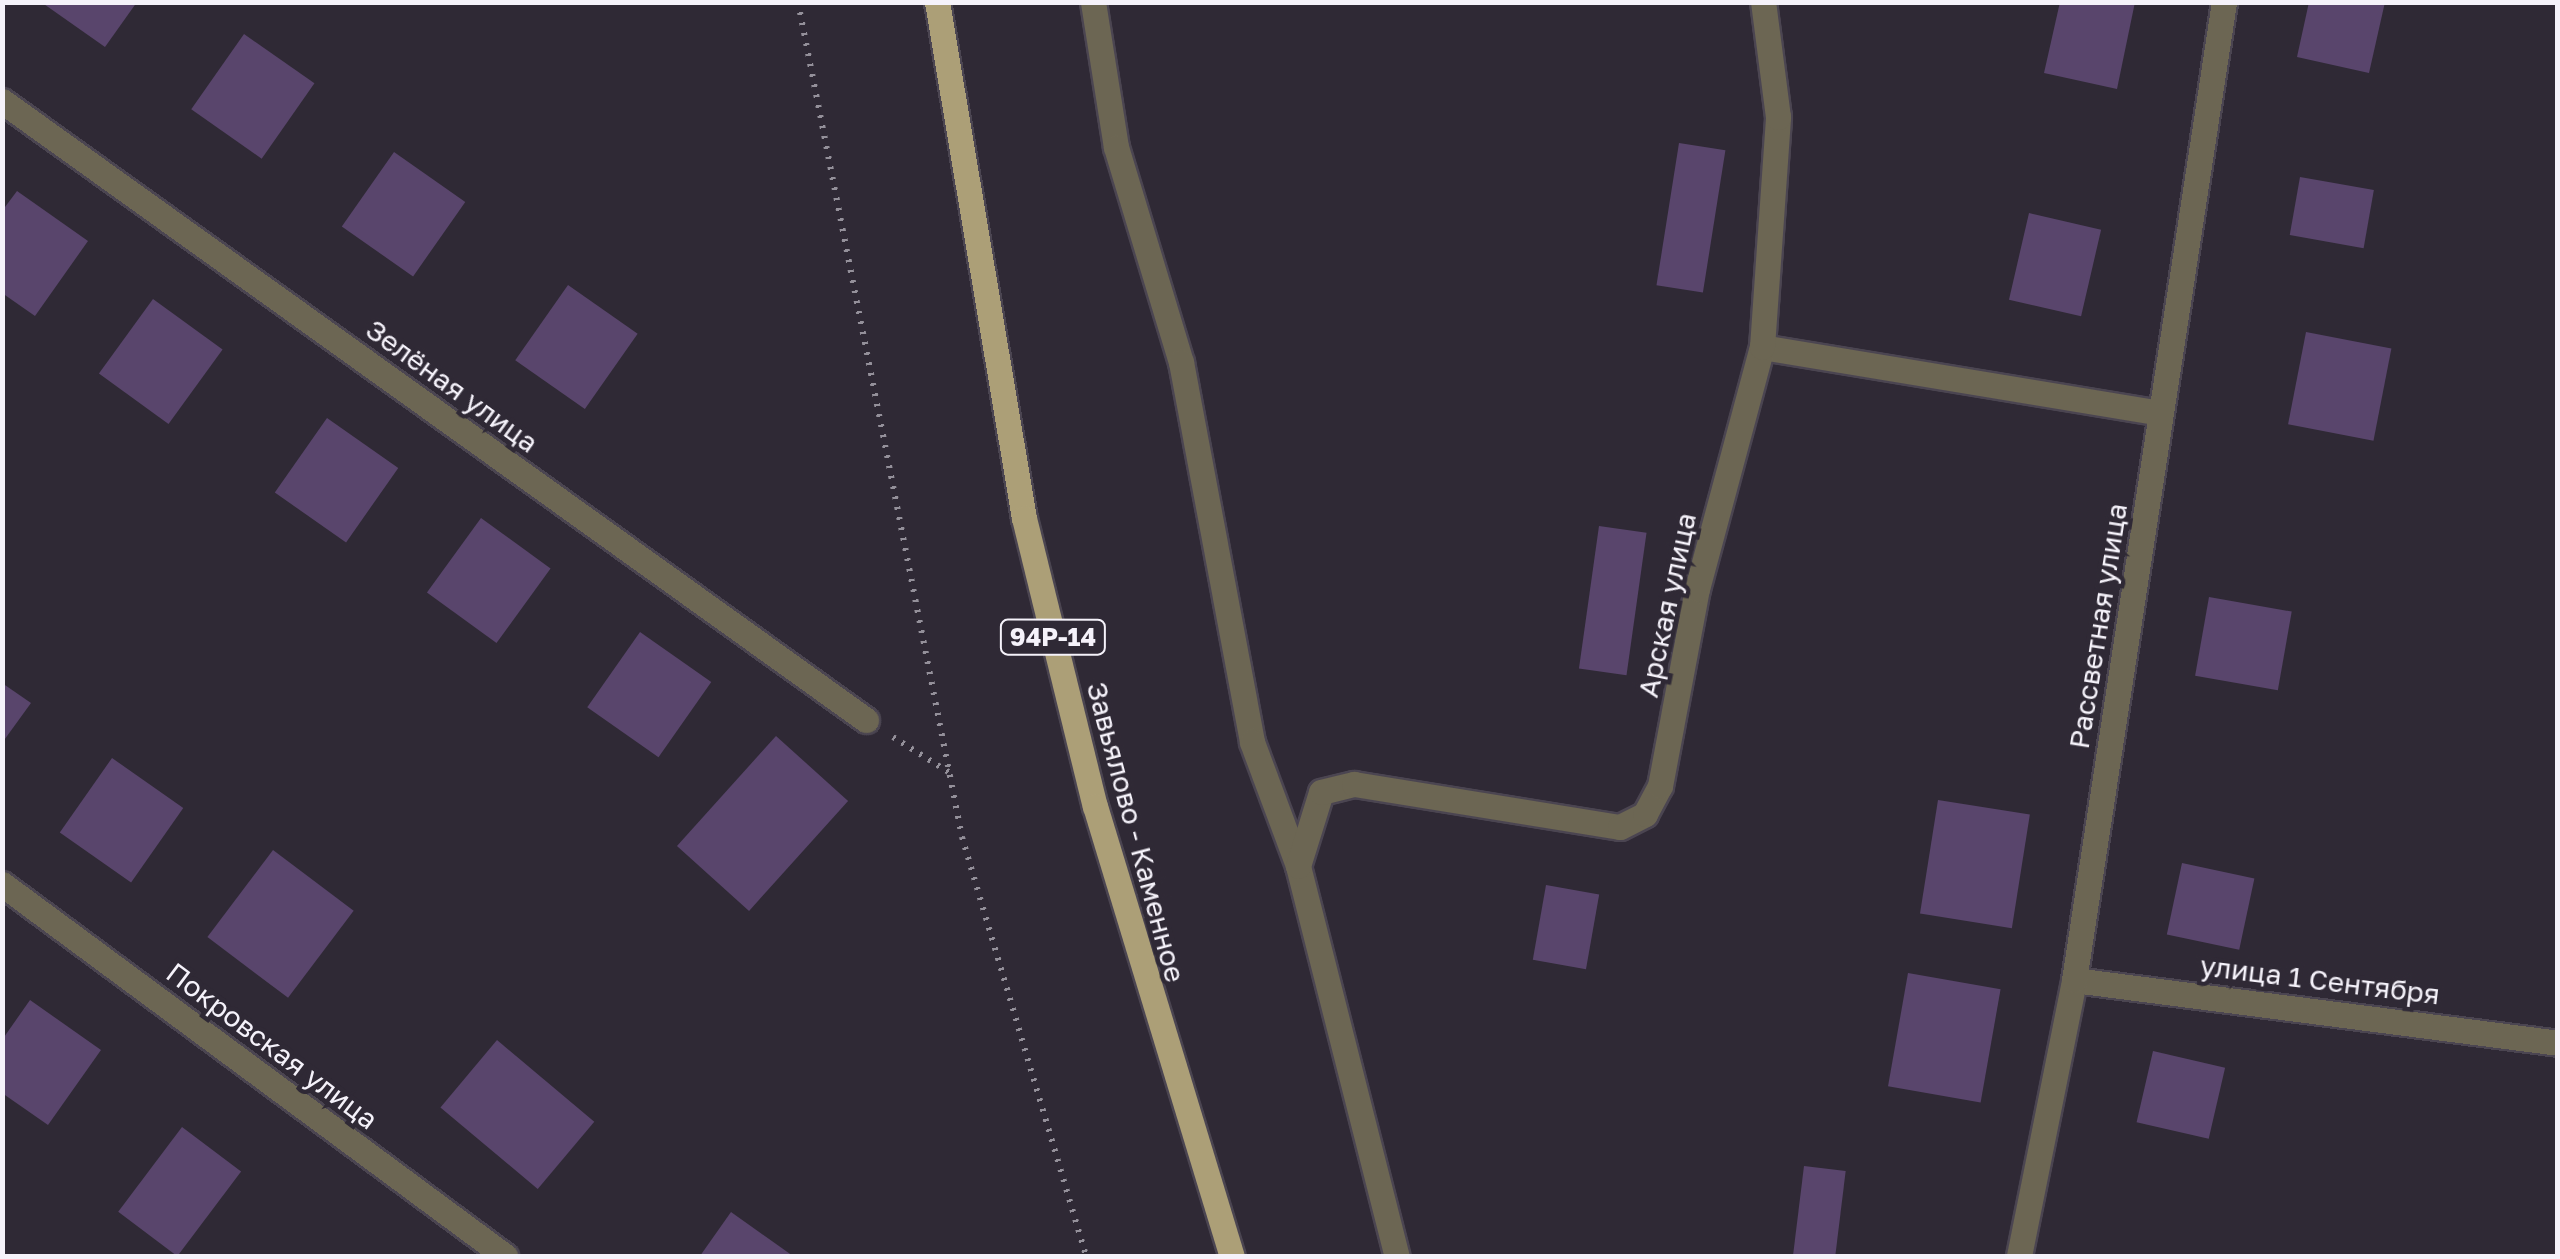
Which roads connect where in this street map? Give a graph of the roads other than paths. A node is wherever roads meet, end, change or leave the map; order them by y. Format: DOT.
graph roads {
  1 [pos="936,2"];
  2 [pos="1763,2"];
  3 [pos="2224,2"];
  4 [pos="1099,10"];
  5 [pos="2,101"];
  6 [pos="1762,348"];
  7 [pos="2161,413"];
  8 [pos="866,720"];
  9 [pos="1298,866"];
  10 [pos="2,884"];
  11 [pos="2074,980"];
  12 [pos="2558,1043"];
  13 [pos="506,1256"];
  14 [pos="1232,1256"];
  15 [pos="1397,1256"];
  16 [pos="2018,1256"];
  1 -- 14 [label="main road, Завьялово - Каменное / 94Р-14"];
  2 -- 6 [label="street, Арская улица"];
  3 -- 7 [label="street, Рассветная улица"];
  4 -- 9 [label="street"];
  5 -- 8 [label="street, Зелёная улица"];
  6 -- 7 [label="street"];
  6 -- 9 [label="street, Арская улица"];
  7 -- 11 [label="street, Рассветная улица"];
  9 -- 15 [label="street"];
  10 -- 13 [label="street, Покровская улица"];
  11 -- 12 [label="street, улица 1 Сентября"];
  11 -- 16 [label="street, Рассветная улица"];
}
